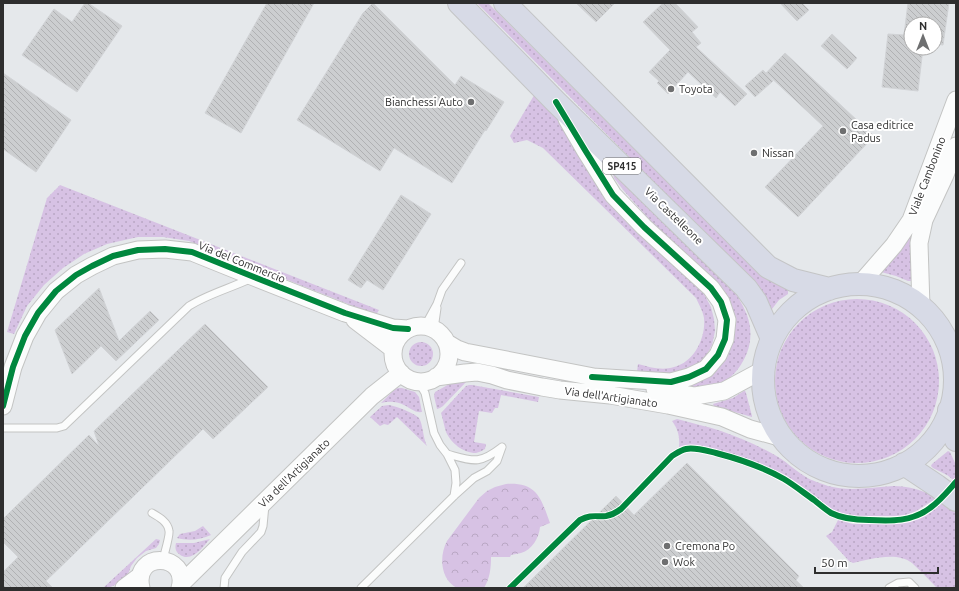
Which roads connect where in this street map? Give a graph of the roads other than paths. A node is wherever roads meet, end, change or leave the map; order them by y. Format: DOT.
graph roads {
  1 [pos="459,3"];
  2 [pos="505,3"];
  3 [pos="956,100"];
  4 [pos="556,102"];
  5 [pos="956,146"];
  6 [pos="461,263"];
  7 [pos="254,277"];
  8 [pos="860,284"];
  9 [pos="829,288"];
  10 [pos="921,307"];
  11 [pos="345,313"];
  12 [pos="430,327"];
  13 [pos="408,329"];
  14 [pos="772,339"];
  15 [pos="447,343"];
  16 [pos="393,349"];
  17 [pos="399,370"];
  18 [pos="763,370"];
  19 [pos="436,377"];
  20 [pos="592,377"];
  21 [pos="418,381"];
  22 [pos="3,406"];
  23 [pos="949,410"];
  24 [pos="3,428"];
  25 [pos="783,438"];
  26 [pos="956,440"];
  27 [pos="447,454"];
  28 [pos="904,464"];
  29 [pos="454,496"];
  30 [pos="956,500"];
  31 [pos="265,501"];
  32 [pos="152,513"];
  33 [pos="163,560"];
  34 [pos="180,581"];
  35 [pos="140,582"];
  36 [pos="124,588"];
  37 [pos="224,588"];
  38 [pos="361,588"];
  39 [pos="889,588"];
  40 [pos="915,588"];
  1 -- 4 [label="main road, Via Castelleone / SP415"];
  2 -- 9 [label="main road, SP415"];
  3 -- 8 [label="street, Viale Cambonino"];
  4 -- 14 [label="main road, Via Castelleone / SP415"];
  4 -- 20 [label="street"];
  5 -- 10 [label="street, Viale Cambonino"];
  6 -- 12 [label="lane"];
  7 -- 11 [label="street, Via del Commercio"];
  7 -- 22 [label="street, Via del Commercio"];
  7 -- 24 [label="lane"];
  8 -- 9 [label="main road, SP415"];
  8 -- 10 [label="main road, SP415"];
  9 -- 14 [label="main road, SP415"];
  10 -- 23 [label="main road, SP415"];
  11 -- 13 [label="street, Via del Commercio"];
  11 -- 16 [label="street, Via del Commercio"];
  12 -- 13 [label="street"];
  12 -- 15 [label="street"];
  13 -- 16 [label="street"];
  14 -- 18 [label="main road, SP415"];
  15 -- 19 [label="street"];
  15 -- 20 [label="street"];
  16 -- 17 [label="street"];
  17 -- 21 [label="street"];
  17 -- 31 [label="street, Via dell'Artigianato"];
  18 -- 20 [label="street"];
  18 -- 25 [label="main road, SP415"];
  19 -- 21 [label="street"];
  19 -- 25 [label="street, Via dell'Artigianato"];
  21 -- 27 [label="lane"];
  23 -- 26 [label="main road, SP415"];
  23 -- 28 [label="main road, SP415"];
  25 -- 28 [label="main road, SP415"];
  27 -- 29 [label="lane"];
  27 -- 29 [label="lane"];
  28 -- 30 [label="main road"];
  29 -- 38 [label="lane"];
  31 -- 34 [label="street, Via dell'Artigianato"];
  31 -- 37 [label="lane"];
  32 -- 33 [label="lane"];
  33 -- 34 [label="street"];
  33 -- 35 [label="street"];
  35 -- 36 [label="street"];
  39 -- 40 [label="lane"];
}
